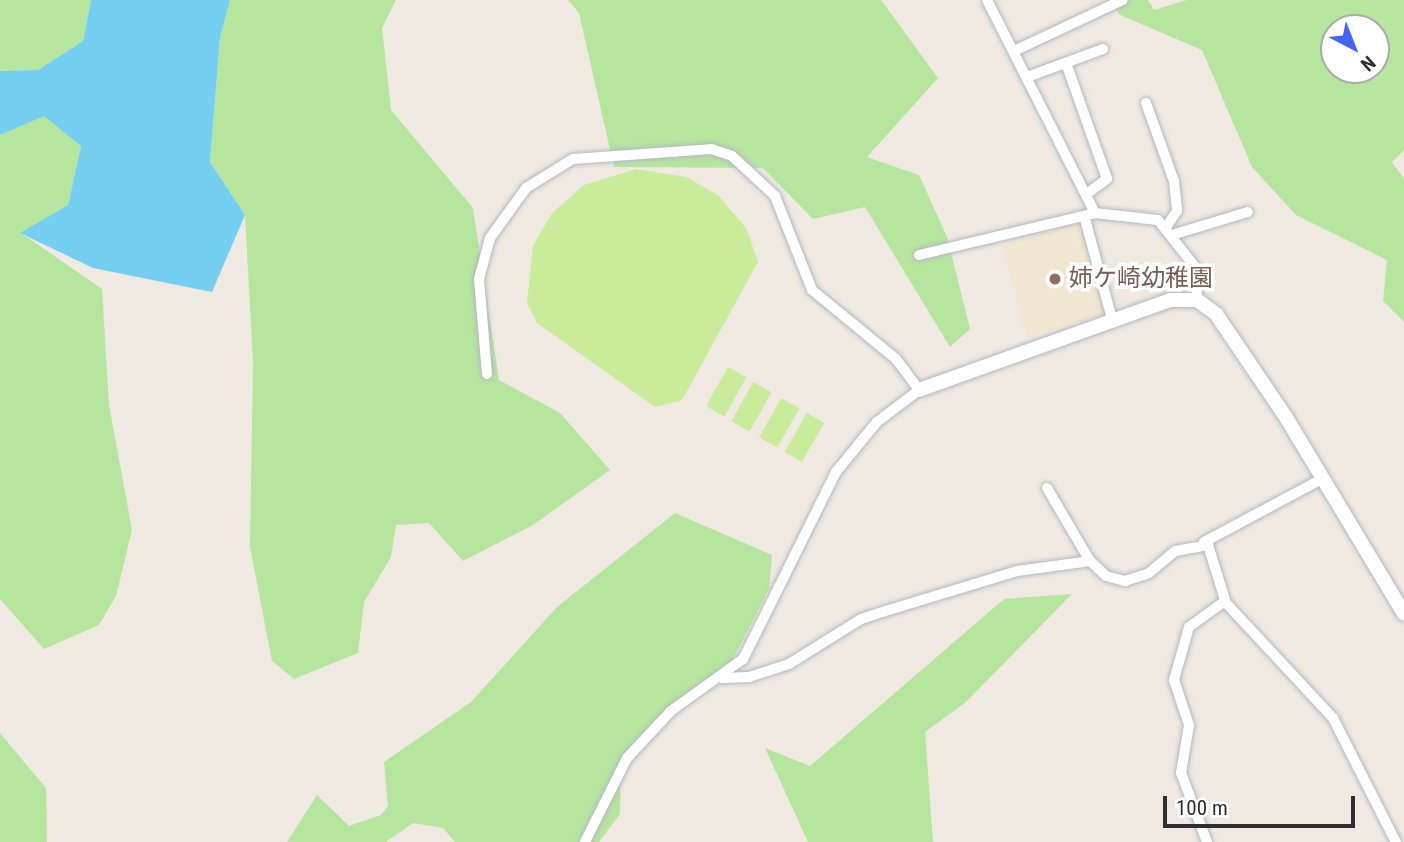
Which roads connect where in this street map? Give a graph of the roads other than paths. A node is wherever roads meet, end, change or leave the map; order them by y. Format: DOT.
graph roads {
  1 [pos="987,0"];
  2 [pos="1123,0"];
  3 [pos="1103,49"];
  4 [pos="1014,51"];
  5 [pos="1066,63"];
  6 [pos="1027,77"];
  7 [pos="1146,103"];
  8 [pos="1086,194"];
  9 [pos="1248,212"];
  10 [pos="1095,213"];
  11 [pos="1085,219"];
  12 [pos="1171,230"];
  13 [pos="919,255"];
  14 [pos="1197,300"];
  15 [pos="1112,319"];
  16 [pos="487,374"];
  17 [pos="919,390"];
  18 [pos="1324,478"];
  19 [pos="1047,488"];
  20 [pos="1204,542"];
  21 [pos="1090,561"];
  22 [pos="1225,601"];
  23 [pos="1404,614"];
  24 [pos="722,678"];
  25 [pos="585,842"];
  26 [pos="1207,842"];
  27 [pos="1396,842"];
  1 -- 4 [label="street"];
  2 -- 4 [label="street"];
  3 -- 5 [label="street"];
  4 -- 6 [label="street"];
  5 -- 6 [label="street"];
  5 -- 8 [label="street"];
  6 -- 8 [label="street"];
  7 -- 12 [label="street"];
  8 -- 10 [label="street"];
  9 -- 12 [label="street"];
  10 -- 11 [label="street"];
  10 -- 12 [label="street"];
  11 -- 13 [label="street"];
  11 -- 15 [label="street"];
  12 -- 14 [label="street"];
  14 -- 15 [label="street"];
  14 -- 18 [label="street"];
  15 -- 17 [label="street"];
  16 -- 17 [label="street"];
  17 -- 24 [label="street"];
  18 -- 20 [label="street"];
  18 -- 23 [label="street"];
  19 -- 21 [label="street"];
  20 -- 21 [label="street"];
  20 -- 22 [label="street"];
  21 -- 24 [label="street"];
  22 -- 26 [label="street"];
  22 -- 27 [label="street"];
  24 -- 25 [label="street"];
}
